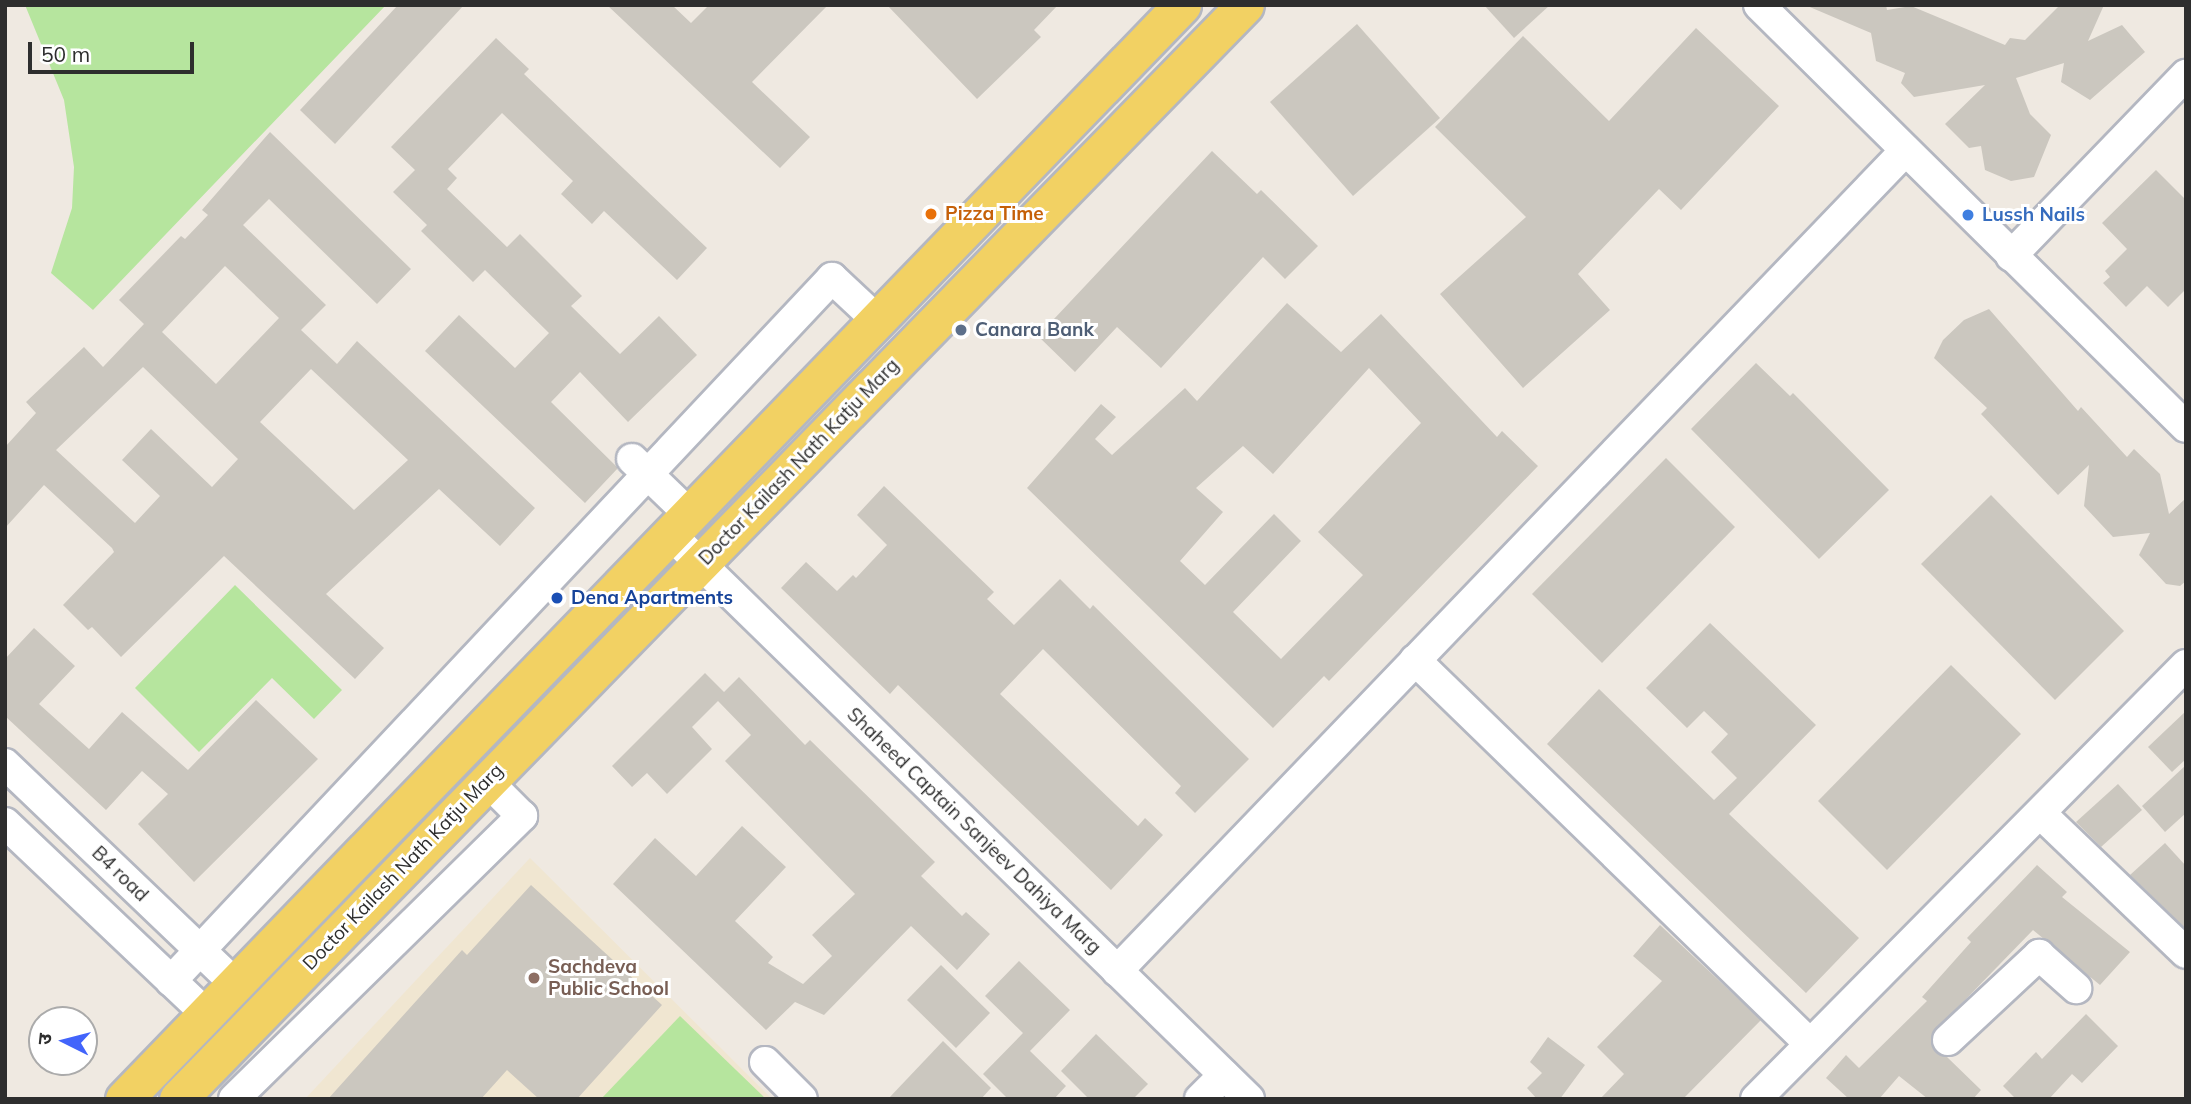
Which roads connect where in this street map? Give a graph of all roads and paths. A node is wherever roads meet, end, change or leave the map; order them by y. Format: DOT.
graph roads {
  1 [pos="1182,5"];
  2 [pos="1245,5"];
  3 [pos="1759,5"];
  4 [pos="2186,75"];
  5 [pos="1904,152"];
  6 [pos="2011,256"];
  7 [pos="878,321"];
  8 [pos="2186,427"];
  9 [pos="640,467"];
  10 [pos="680,524"];
  11 [pos="700,563"];
  12 [pos="1415,660"];
  13 [pos="2186,666"];
  14 [pos="5,764"];
  15 [pos="487,781"];
  16 [pos="2040,813"];
  17 [pos="5,823"];
  18 [pos="202,952"];
  19 [pos="2186,953"];
  20 [pos="1117,971"];
  21 [pos="171,981"];
  22 [pos="235,984"];
  23 [pos="2076,988"];
  24 [pos="206,1014"];
  25 [pos="1948,1040"];
  26 [pos="1810,1044"];
  27 [pos="765,1062"];
  28 [pos="1224,1074"];
  29 [pos="188,1097"];
  30 [pos="124,1099"];
  31 [pos="234,1099"];
  32 [pos="802,1099"];
  33 [pos="1200,1099"];
  34 [pos="1249,1099"];
  35 [pos="1756,1099"];
  1 -- 7 [label="main road, Doctor Kailash Nath Katju Marg"];
  2 -- 11 [label="main road, Doctor Kailash Nath Katju Marg"];
  3 -- 5 [label="street"];
  4 -- 6 [label="street"];
  5 -- 6 [label="street"];
  5 -- 12 [label="street"];
  6 -- 8 [label="street"];
  7 -- 9 [label="street"];
  7 -- 10 [label="main road, Doctor Kailash Nath Katju Marg"];
  9 -- 10 [label="street, Shaheed Captain Sanjeev Dahiya Marg"];
  9 -- 18 [label="street"];
  10 -- 11 [label="street, Shaheed Captain Sanjeev Dahiya Marg"];
  10 -- 22 [label="main road, Doctor Kailash Nath Katju Marg"];
  11 -- 15 [label="main road, Doctor Kailash Nath Katju Marg"];
  11 -- 20 [label="street, Shaheed Captain Sanjeev Dahiya Marg"];
  12 -- 20 [label="street"];
  12 -- 26 [label="street"];
  13 -- 16 [label="street"];
  14 -- 18 [label="street, B4 road"];
  15 -- 29 [label="main road, Doctor Kailash Nath Katju Marg"];
  15 -- 31 [label="street"];
  16 -- 19 [label="street"];
  16 -- 26 [label="street"];
  17 -- 21 [label="street"];
  18 -- 21 [label="street"];
  18 -- 22 [label="street, B4 road"];
  20 -- 28 [label="street, Shaheed Captain Sanjeev Dahiya Marg"];
  21 -- 24 [label="street"];
  22 -- 24 [label="main road, Doctor Kailash Nath Katju Marg"];
  23 -- 25 [label="street"];
  24 -- 30 [label="main road, Doctor Kailash Nath Katju Marg"];
  26 -- 35 [label="street"];
  27 -- 32 [label="street"];
  28 -- 33 [label="street"];
  28 -- 34 [label="street, Shaheed Captain Sanjeev Dahiya Marg"];
}
